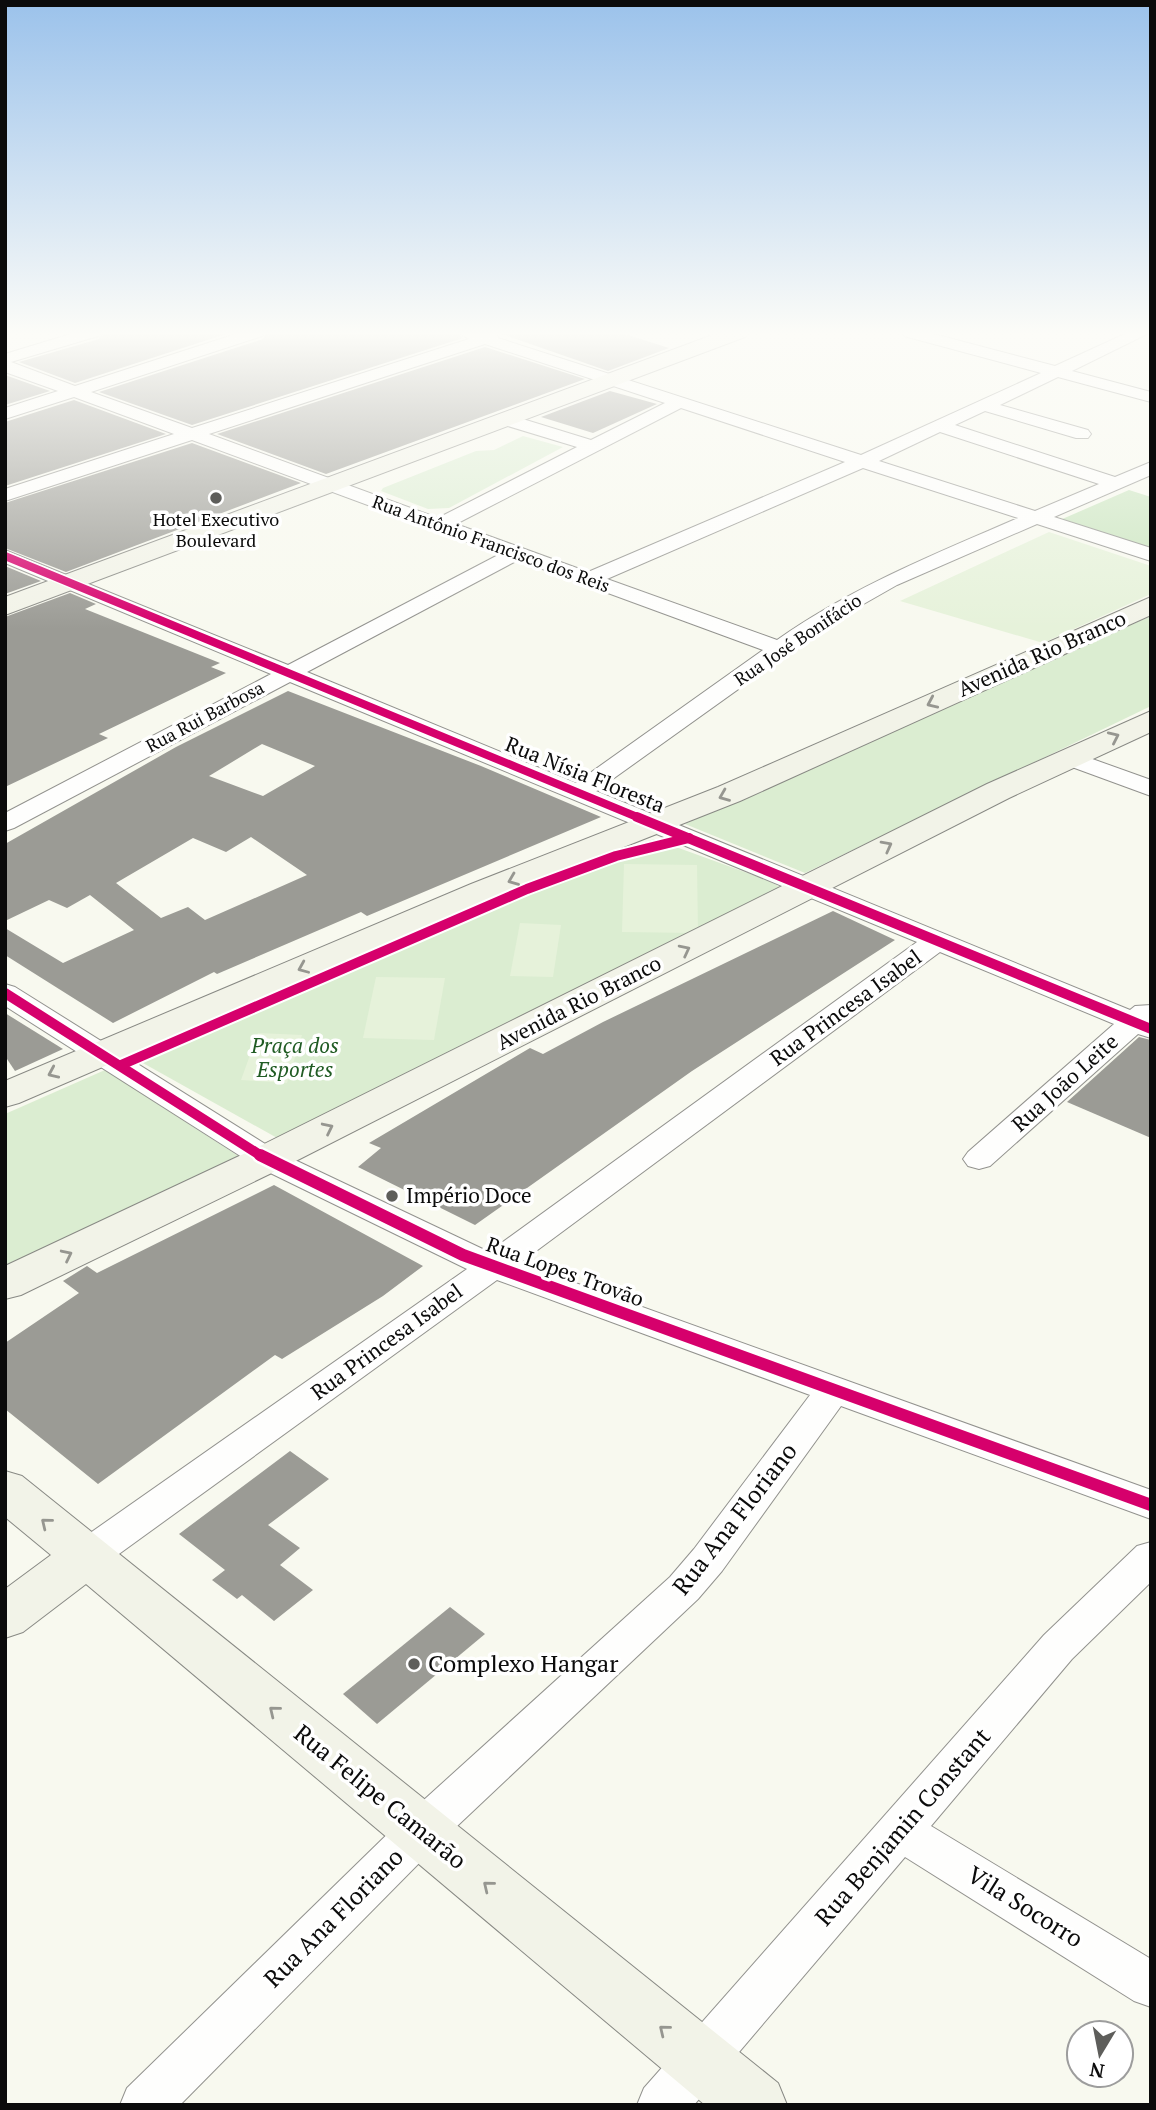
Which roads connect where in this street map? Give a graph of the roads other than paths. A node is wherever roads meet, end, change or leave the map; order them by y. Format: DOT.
graph roads {
  1 [pos="185,431"];
  2 [pos="199,431"];
  3 [pos="493,431"];
  4 [pos="545,431"];
  5 [pos="620,431"];
  6 [pos="771,431"];
  7 [pos="926,431"];
  8 [pos="955,431"];
  9 [pos="1073,431"];
  10 [pos="192,434"];
  11 [pos="1082,434"];
  12 [pos="590,446"];
  13 [pos="863,461"];
  14 [pos="1151,468"];
  15 [pos="1116,483"];
  16 [pos="332,485"];
  17 [pos="5,495"];
  18 [pos="1040,517"];
  19 [pos="439,525"];
  20 [pos="509,550"];
  21 [pos="1151,555"];
  22 [pos="5,556"];
  23 [pos="588,579"];
  24 [pos="69,582"];
  25 [pos="1151,605"];
  26 [pos="5,607"];
  27 [pos="780,649"];
  28 [pos="279,669"];
  29 [pos="1151,720"];
  30 [pos="1070,758"];
  31 [pos="1151,789"];
  32 [pos="49,791"];
  33 [pos="578,793"];
  34 [pos="5,805"];
  35 [pos="5,823"];
  36 [pos="653,823"];
  37 [pos="809,888"];
  38 [pos="937,941"];
  39 [pos="5,993"];
  40 [pos="1145,1019"];
  41 [pos="101,1052"];
  42 [pos="5,1095"];
  43 [pos="267,1159"];
  44 [pos="979,1159"];
  45 [pos="492,1267"];
  46 [pos="5,1284"];
  47 [pos="832,1391"];
  48 [pos="5,1489"];
  49 [pos="1151,1505"];
  50 [pos="87,1556"];
  51 [pos="1151,1557"];
  52 [pos="5,1617"];
  53 [pos="900,1830"];
  54 [pos="421,1831"];
  55 [pos="1151,1985"];
  56 [pos="701,2060"];
  57 [pos="145,2105"];
  58 [pos="662,2105"];
  59 [pos="755,2105"];
  1 -- 10 [label="street, Rua Antônio Francisco dos Reis"];
  2 -- 10 [label="street"];
  3 -- 16 [label="main road"];
  4 -- 12 [label="street"];
  5 -- 12 [label="street"];
  6 -- 13 [label="street"];
  7 -- 13 [label="street"];
  8 -- 15 [label="street"];
  9 -- 11 [label="street"];
  10 -- 16 [label="street, Rua Antônio Francisco dos Reis"];
  10 -- 17 [label="street"];
  12 -- 19 [label="street"];
  13 -- 18 [label="street"];
  13 -- 23 [label="street"];
  14 -- 15 [label="street, Rua José Bonifácio"];
  15 -- 18 [label="street, Rua José Bonifácio"];
  16 -- 19 [label="street, Rua Antônio Francisco dos Reis"];
  16 -- 24 [label="main road"];
  18 -- 21 [label="street"];
  18 -- 27 [label="street, Rua José Bonifácio"];
  19 -- 20 [label="street, Rua Antônio Francisco dos Reis"];
  20 -- 23 [label="street, Rua Antônio Francisco dos Reis"];
  20 -- 28 [label="street, Rua Rui Barbosa"];
  22 -- 24 [label="street, Rua Nísia Floresta"];
  23 -- 27 [label="street, Rua Antônio Francisco dos Reis"];
  24 -- 26 [label="main road"];
  24 -- 28 [label="street, Rua Nísia Floresta"];
  25 -- 36 [label="main road, Avenida Rio Branco, one-way"];
  27 -- 33 [label="street, Rua José Bonifácio"];
  28 -- 32 [label="street, Rua Rui Barbosa"];
  28 -- 33 [label="street, Rua Nísia Floresta"];
  30 -- 29 [label="main road, Avenida Rio Branco, one-way"];
  30 -- 31 [label="street"];
  37 -- 30 [label="main road, Avenida Rio Branco, one-way"];
  32 -- 34 [label="street, Rua Rui Barbosa"];
  32 -- 35 [label="street, Rua Rui Barbosa"];
  33 -- 36 [label="street, Rua Nísia Floresta"];
  36 -- 37 [label="street, Rua Nísia Floresta"];
  36 -- 41 [label="main road, Avenida Rio Branco, one-way"];
  37 -- 38 [label="street, Rua Nísia Floresta"];
  43 -- 37 [label="main road, Avenida Rio Branco, one-way"];
  38 -- 40 [label="street, Rua Nísia Floresta"];
  38 -- 45 [label="street, Rua Princesa Isabel"];
  39 -- 41 [label="street, Rua Lopes Trovão"];
  40 -- 44 [label="street, Rua João Leite"];
  41 -- 42 [label="main road, Avenida Rio Branco, one-way"];
  41 -- 43 [label="street, Rua Lopes Trovão"];
  43 -- 45 [label="street, Rua Lopes Trovão"];
  46 -- 43 [label="main road, Avenida Rio Branco, one-way"];
  45 -- 47 [label="street, Rua Lopes Trovão"];
  45 -- 50 [label="street, Rua Princesa Isabel"];
  47 -- 49 [label="street, Rua Lopes Trovão"];
  47 -- 54 [label="street, Rua Ana Floriano"];
  50 -- 48 [label="main road, Rua Felipe Camarão, one-way"];
  50 -- 52 [label="main road, Rua Princesa Isabel"];
  54 -- 50 [label="main road, Rua Felipe Camarão, one-way"];
  51 -- 53 [label="street, Rua Benjamin Constant"];
  53 -- 55 [label="street, Vila Socorro"];
  53 -- 56 [label="street, Rua Benjamin Constant"];
  56 -- 54 [label="main road, Rua Felipe Camarão, one-way"];
  54 -- 57 [label="street, Rua Ana Floriano"];
  56 -- 58 [label="street, Rua Benjamin Constant"];
  56 -- 59 [label="main road, Rua Felipe Camarão"];
}
